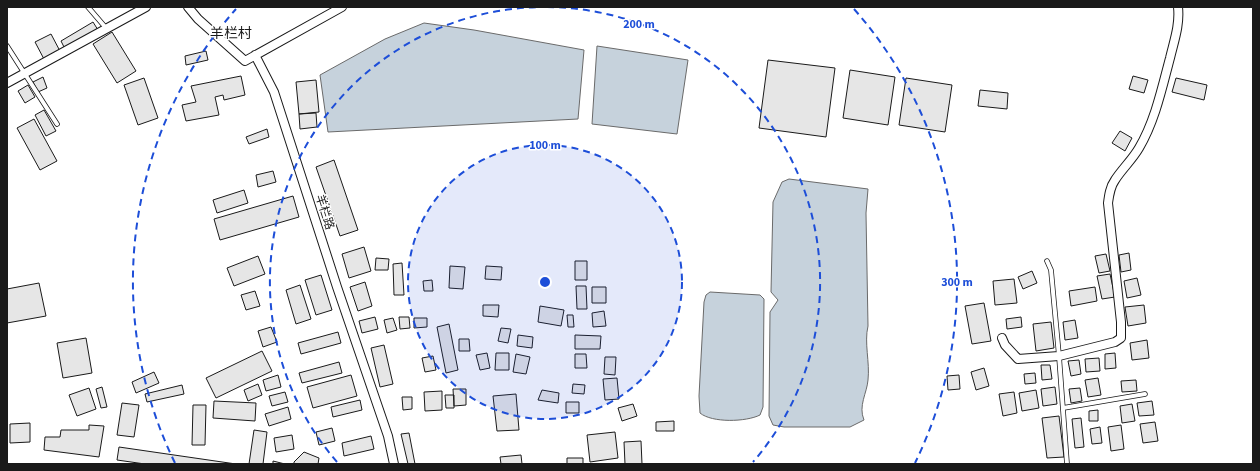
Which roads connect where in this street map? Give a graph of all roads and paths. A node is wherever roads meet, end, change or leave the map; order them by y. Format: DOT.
graph roads {
  1 [pos="88,7"];
  2 [pos="146,7"];
  3 [pos="188,7"];
  4 [pos="342,7"];
  5 [pos="1178,7"];
  6 [pos="106,28"];
  7 [pos="7,46"];
  8 [pos="255,56"];
  9 [pos="24,74"];
  10 [pos="7,83"];
  11 [pos="57,124"];
  12 [pos="1046,261"];
  13 [pos="1002,338"];
  14 [pos="1059,356"];
  15 [pos="1145,394"];
  16 [pos="1064,408"];
  17 [pos="394,464"];
  18 [pos="1067,464"];
  1 -- 6 [label="lane"];
  2 -- 6 [label="street"];
  3 -- 8 [label="street"];
  4 -- 8 [label="street"];
  5 -- 14 [label="street"];
  6 -- 9 [label="street"];
  7 -- 9 [label="lane"];
  8 -- 17 [label="street, 羊栏路"];
  9 -- 10 [label="street"];
  9 -- 11 [label="lane"];
  12 -- 14 [label="lane"];
  13 -- 14 [label="street"];
  14 -- 16 [label="lane"];
  15 -- 16 [label="lane"];
  16 -- 18 [label="lane"];
}
